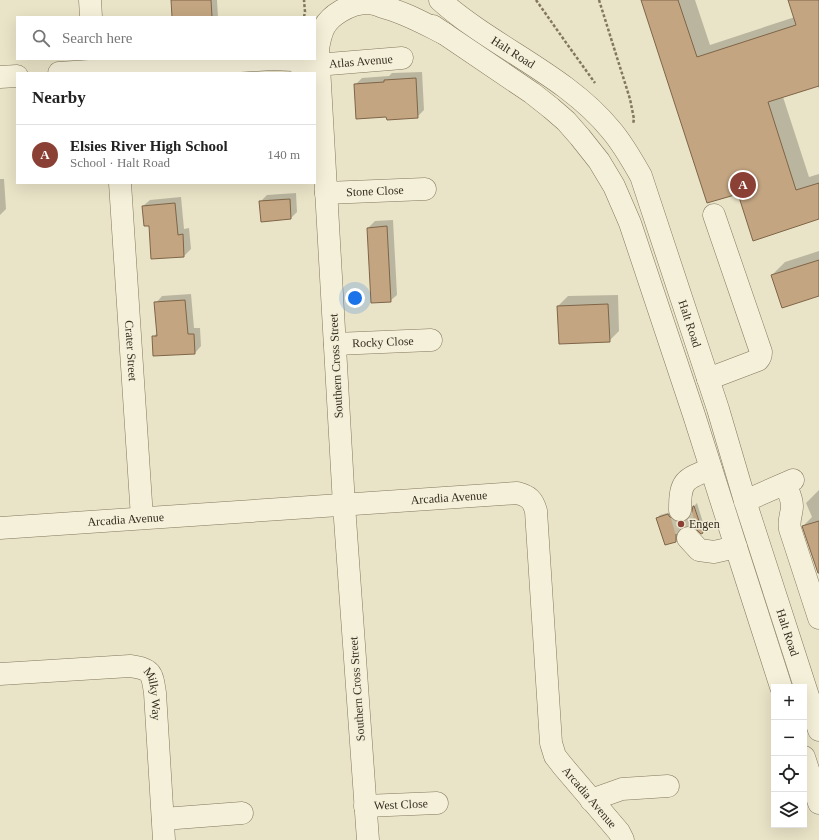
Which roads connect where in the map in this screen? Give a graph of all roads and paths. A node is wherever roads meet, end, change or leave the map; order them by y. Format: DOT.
graph roads {
  1 [pos="90,0"];
  2 [pos="304,0"];
  3 [pos="401,0"];
  4 [pos="440,0"];
  5 [pos="536,0"];
  6 [pos="599,0"];
  7 [pos="91,16"];
  8 [pos="304,16"];
  9 [pos="445,34"];
  10 [pos="402,58"];
  11 [pos="251,60"];
  12 [pos="292,60"];
  13 [pos="318,65"];
  14 [pos="101,67"];
  15 [pos="66,72"];
  16 [pos="16,76"];
  17 [pos="0,77"];
  18 [pos="598,87"];
  19 [pos="632,125"];
  20 [pos="120,184"];
  21 [pos="425,189"];
  22 [pos="326,193"];
  23 [pos="714,215"];
  24 [pos="431,340"];
  25 [pos="335,344"];
  26 [pos="708,379"];
  27 [pos="711,469"];
  28 [pos="745,501"];
  29 [pos="344,505"];
  30 [pos="680,510"];
  31 [pos="142,518"];
  32 [pos="0,528"];
  33 [pos="688,538"];
  34 [pos="736,548"];
  35 [pos="819,618"];
  36 [pos="0,674"];
  37 [pos="780,684"];
  38 [pos="819,730"];
  39 [pos="807,763"];
  40 [pos="816,780"];
  41 [pos="668,786"];
  42 [pos="591,800"];
  43 [pos="437,802"];
  44 [pos="819,803"];
  45 [pos="365,806"];
  46 [pos="242,813"];
  47 [pos="164,829"];
  48 [pos="368,840"];
  49 [pos="623,840"];
  1 -- 7 [label="street"];
  2 -- 8 [label="path"];
  3 -- 9 [label="street, Halt Road"];
  4 -- 26 [label="street, Halt Road"];
  5 -- 18 [label="path"];
  6 -- 19 [label="path"];
  9 -- 13 [label="street, Southern Cross Street"];
  9 -- 27 [label="street, Halt Road"];
  10 -- 13 [label="street, Atlas Avenue"];
  11 -- 14 [label="street, Atlas Avenue"];
  12 -- 13 [label="street, Atlas Avenue"];
  13 -- 22 [label="street, Southern Cross Street"];
  14 -- 15 [label="street, Atlas Avenue"];
  16 -- 17 [label="street"];
  20 -- 31 [label="street, Crater Street"];
  21 -- 22 [label="street, Stone Close"];
  22 -- 25 [label="street, Southern Cross Street"];
  23 -- 26 [label="street"];
  24 -- 25 [label="street, Rocky Close"];
  25 -- 29 [label="street, Southern Cross Street"];
  26 -- 28 [label="street, Halt Road"];
  27 -- 30 [label="street"];
  27 -- 34 [label="street, Halt Road"];
  28 -- 35 [label="street"];
  28 -- 38 [label="street, Halt Road"];
  29 -- 31 [label="street, Arcadia Avenue"];
  29 -- 42 [label="street, Arcadia Avenue"];
  29 -- 45 [label="street, Southern Cross Street"];
  31 -- 32 [label="street, Arcadia Avenue"];
  33 -- 34 [label="street"];
  34 -- 37 [label="street, Halt Road"];
  36 -- 47 [label="street, Milky Way"];
  39 -- 40 [label="street"];
  40 -- 44 [label="street"];
  41 -- 42 [label="street"];
  42 -- 49 [label="street, Arcadia Avenue"];
  43 -- 45 [label="street, West Close"];
  45 -- 48 [label="street, Southern Cross Street"];
  46 -- 47 [label="street, Milky Way"];
}
